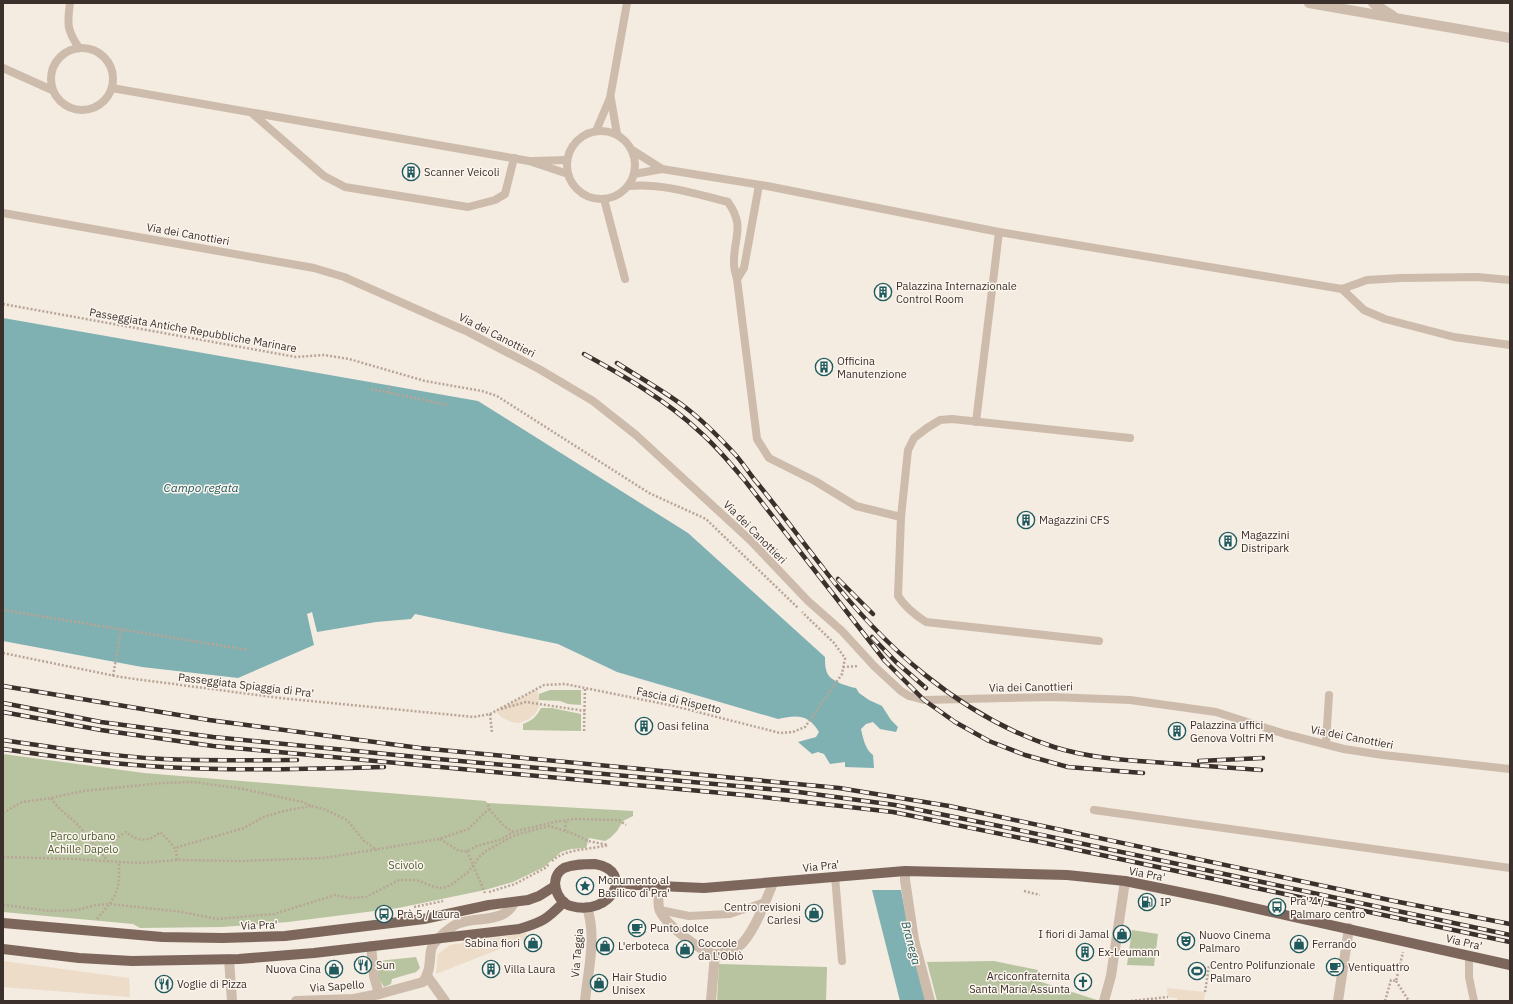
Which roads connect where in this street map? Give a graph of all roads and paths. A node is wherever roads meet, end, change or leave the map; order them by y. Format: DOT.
graph roads {
  1 [pos="70,3"];
  2 [pos="628,3"];
  3 [pos="1309,3"];
  4 [pos="1373,3"];
  5 [pos="1397,18"];
  6 [pos="1510,38"];
  7 [pos="79,48"];
  8 [pos="3,68"];
  9 [pos="112,88"];
  10 [pos="52,90"];
  11 [pos="610,98"];
  12 [pos="253,113"];
  13 [pos="596,131"];
  14 [pos="617,134"];
  15 [pos="632,150"];
  16 [pos="514,158"];
  17 [pos="568,160"];
  18 [pos="529,161"];
  19 [pos="662,169"];
  20 [pos="568,174"];
  21 [pos="634,174"];
  22 [pos="759,185"];
  23 [pos="629,186"];
  24 [pos="604,199"];
  25 [pos="3,213"];
  26 [pos="999,232"];
  27 [pos="625,278"];
  28 [pos="737,280"];
  29 [pos="1510,280"];
  30 [pos="1342,289"];
  31 [pos="3,304"];
  32 [pos="1510,345"];
  33 [pos="389,385"];
  34 [pos="371,389"];
  35 [pos="388,393"];
  36 [pos="448,405"];
  37 [pos="976,422"];
  38 [pos="1130,438"];
  39 [pos="901,516"];
  40 [pos="3,610"];
  41 [pos="121,630"];
  42 [pos="1099,641"];
  43 [pos="248,650"];
  44 [pos="3,652"];
  45 [pos="842,674"];
  46 [pos="114,676"];
  47 [pos="585,687"];
  48 [pos="1329,695"];
  49 [pos="496,711"];
  50 [pos="585,711"];
  51 [pos="490,714"];
  52 [pos="584,731"];
  53 [pos="492,733"];
  54 [pos="1326,743"];
  55 [pos="1510,769"];
  56 [pos="51,798"];
  57 [pos="488,803"];
  58 [pos="311,806"];
  59 [pos="489,809"];
  60 [pos="1094,810"];
  61 [pos="3,813"];
  62 [pos="566,820"];
  63 [pos="626,826"];
  64 [pos="565,831"];
  65 [pos="514,833"];
  66 [pos="439,839"];
  67 [pos="176,850"];
  68 [pos="376,850"];
  69 [pos="467,851"];
  70 [pos="101,854"];
  71 [pos="3,857"];
  72 [pos="177,860"];
  73 [pos="110,862"];
  74 [pos="119,862"];
  75 [pos="474,866"];
  76 [pos="1510,868"];
  77 [pos="903,871"];
  78 [pos="835,876"];
  79 [pos="1124,881"];
  80 [pos="616,882"];
  81 [pos="773,883"];
  82 [pos="555,886"];
  83 [pos="659,886"];
  84 [pos="1024,891"];
  85 [pos="486,893"];
  86 [pos="479,894"];
  87 [pos="1040,895"];
  88 [pos="444,901"];
  89 [pos="514,902"];
  90 [pos="564,902"];
  91 [pos="765,902"];
  92 [pos="110,904"];
  93 [pos="3,905"];
  94 [pos="412,907"];
  95 [pos="587,907"];
  96 [pos="660,910"];
  97 [pos="3,923"];
  98 [pos="97,923"];
  99 [pos="1348,928"];
  100 [pos="448,938"];
  101 [pos="434,941"];
  102 [pos="1405,942"];
  103 [pos="371,946"];
  104 [pos="3,949"];
  105 [pos="431,954"];
  106 [pos="715,954"];
  107 [pos="1469,956"];
  108 [pos="229,959"];
  109 [pos="842,961"];
  110 [pos="1510,964"];
  111 [pos="1208,966"];
  112 [pos="427,976"];
  113 [pos="1396,981"];
  114 [pos="1205,992"];
  115 [pos="379,994"];
  116 [pos="1168,997"];
  117 [pos="232,1001"];
  118 [pos="296,1001"];
  119 [pos="444,1001"];
  120 [pos="585,1001"];
  121 [pos="711,1001"];
  122 [pos="930,1001"];
  123 [pos="1104,1001"];
  124 [pos="1131,1001"];
  125 [pos="1338,1001"];
  126 [pos="1385,1001"];
  127 [pos="1409,1001"];
  128 [pos="1474,1001"];
  1 -- 7 [label="lane"];
  2 -- 11 [label="lane"];
  3 -- 5 [label="street"];
  4 -- 5 [label="street"];
  5 -- 6 [label="street"];
  7 -- 9 [label="lane"];
  7 -- 10 [label="lane"];
  8 -- 10 [label="lane"];
  9 -- 10 [label="lane"];
  9 -- 12 [label="lane"];
  11 -- 13 [label="lane"];
  11 -- 14 [label="lane"];
  12 -- 16 [label="lane"];
  12 -- 16 [label="lane"];
  13 -- 14 [label="lane"];
  13 -- 17 [label="lane"];
  14 -- 15 [label="lane"];
  15 -- 19 [label="lane"];
  15 -- 21 [label="lane"];
  16 -- 18 [label="lane"];
  17 -- 18 [label="lane"];
  17 -- 20 [label="lane"];
  18 -- 20 [label="lane"];
  19 -- 21 [label="lane"];
  19 -- 22 [label="lane"];
  20 -- 24 [label="lane"];
  21 -- 23 [label="lane"];
  22 -- 26 [label="lane"];
  22 -- 28 [label="lane"];
  23 -- 24 [label="lane"];
  23 -- 28 [label="lane"];
  24 -- 27 [label="lane"];
  25 -- 54 [label="lane, Via dei Canottieri"];
  26 -- 30 [label="lane"];
  26 -- 37 [label="lane"];
  28 -- 39 [label="lane"];
  29 -- 30 [label="lane"];
  30 -- 32 [label="lane"];
  31 -- 45 [label="path, Passeggiata Antiche Repubbliche Marinare"];
  33 -- 35 [label="path"];
  34 -- 35 [label="path"];
  35 -- 36 [label="path"];
  37 -- 38 [label="lane"];
  37 -- 39 [label="lane"];
  39 -- 42 [label="lane"];
  40 -- 41 [label="path"];
  41 -- 43 [label="path"];
  41 -- 46 [label="path"];
  44 -- 46 [label="path, Passeggiata Spiaggia di Pra'"];
  45 -- 47 [label="path, Fascia di Rispetto"];
  46 -- 51 [label="path, Passeggiata Spiaggia di Pra'"];
  47 -- 49 [label="path, Fascia di Rispetto"];
  47 -- 50 [label="path"];
  48 -- 54 [label="lane"];
  49 -- 50 [label="path"];
  49 -- 51 [label="path, Fascia di Rispetto"];
  50 -- 52 [label="path"];
  51 -- 53 [label="path"];
  54 -- 55 [label="lane, Via dei Canottieri"];
  56 -- 58 [label="path"];
  56 -- 61 [label="path"];
  56 -- 70 [label="path"];
  57 -- 59 [label="path"];
  58 -- 67 [label="path"];
  58 -- 68 [label="path"];
  59 -- 65 [label="path"];
  59 -- 66 [label="path"];
  60 -- 76 [label="lane"];
  62 -- 63 [label="path"];
  62 -- 64 [label="path"];
  62 -- 65 [label="path"];
  64 -- 65 [label="path"];
  64 -- 85 [label="path"];
  65 -- 69 [label="path"];
  65 -- 75 [label="path"];
  66 -- 68 [label="path"];
  66 -- 69 [label="path"];
  67 -- 70 [label="path"];
  67 -- 72 [label="path"];
  68 -- 72 [label="path"];
  69 -- 75 [label="path"];
  70 -- 73 [label="path"];
  71 -- 73 [label="path"];
  72 -- 74 [label="path"];
  73 -- 74 [label="path"];
  74 -- 92 [label="path"];
  75 -- 85 [label="path"];
  75 -- 92 [label="path"];
  77 -- 78 [label="main road, Via Pra'"];
  77 -- 79 [label="main road, Via Pra'"];
  77 -- 122 [label="street"];
  78 -- 81 [label="main road, Via Pra'"];
  78 -- 109 [label="lane"];
  79 -- 99 [label="main road, Via Pra'"];
  79 -- 123 [label="street"];
  80 -- 82 [label="main road"];
  80 -- 83 [label="main road, Via Pra'"];
  80 -- 95 [label="main road"];
  81 -- 83 [label="main road, Via Pra'"];
  81 -- 91 [label="street"];
  82 -- 89 [label="main road, Via Pra'"];
  82 -- 90 [label="main road"];
  83 -- 96 [label="street"];
  84 -- 87 [label="path"];
  85 -- 86 [label="path"];
  88 -- 94 [label="path"];
  89 -- 97 [label="main road, Via Pra'"];
  89 -- 101 [label="street"];
  90 -- 95 [label="main road"];
  90 -- 100 [label="main road"];
  91 -- 96 [label="lane"];
  91 -- 106 [label="street"];
  92 -- 93 [label="path"];
  92 -- 98 [label="path"];
  95 -- 120 [label="street, Via Taggia"];
  96 -- 106 [label="street"];
  99 -- 102 [label="main road, Via Pra'"];
  99 -- 125 [label="street"];
  100 -- 101 [label="main road"];
  100 -- 105 [label="street"];
  101 -- 103 [label="main road"];
  101 -- 105 [label="street"];
  102 -- 107 [label="main road, Via Pra'"];
  102 -- 113 [label="path"];
  103 -- 108 [label="main road"];
  103 -- 115 [label="street"];
  104 -- 108 [label="main road"];
  105 -- 112 [label="street"];
  106 -- 121 [label="street"];
  107 -- 110 [label="main road, Via Pra'"];
  107 -- 128 [label="lane"];
  108 -- 117 [label="street"];
  111 -- 114 [label="path"];
  112 -- 115 [label="street, Via Sapello"];
  112 -- 119 [label="street"];
  113 -- 126 [label="path"];
  113 -- 127 [label="path"];
  115 -- 118 [label="street, Via Sapello"];
  116 -- 124 [label="path"];
}
